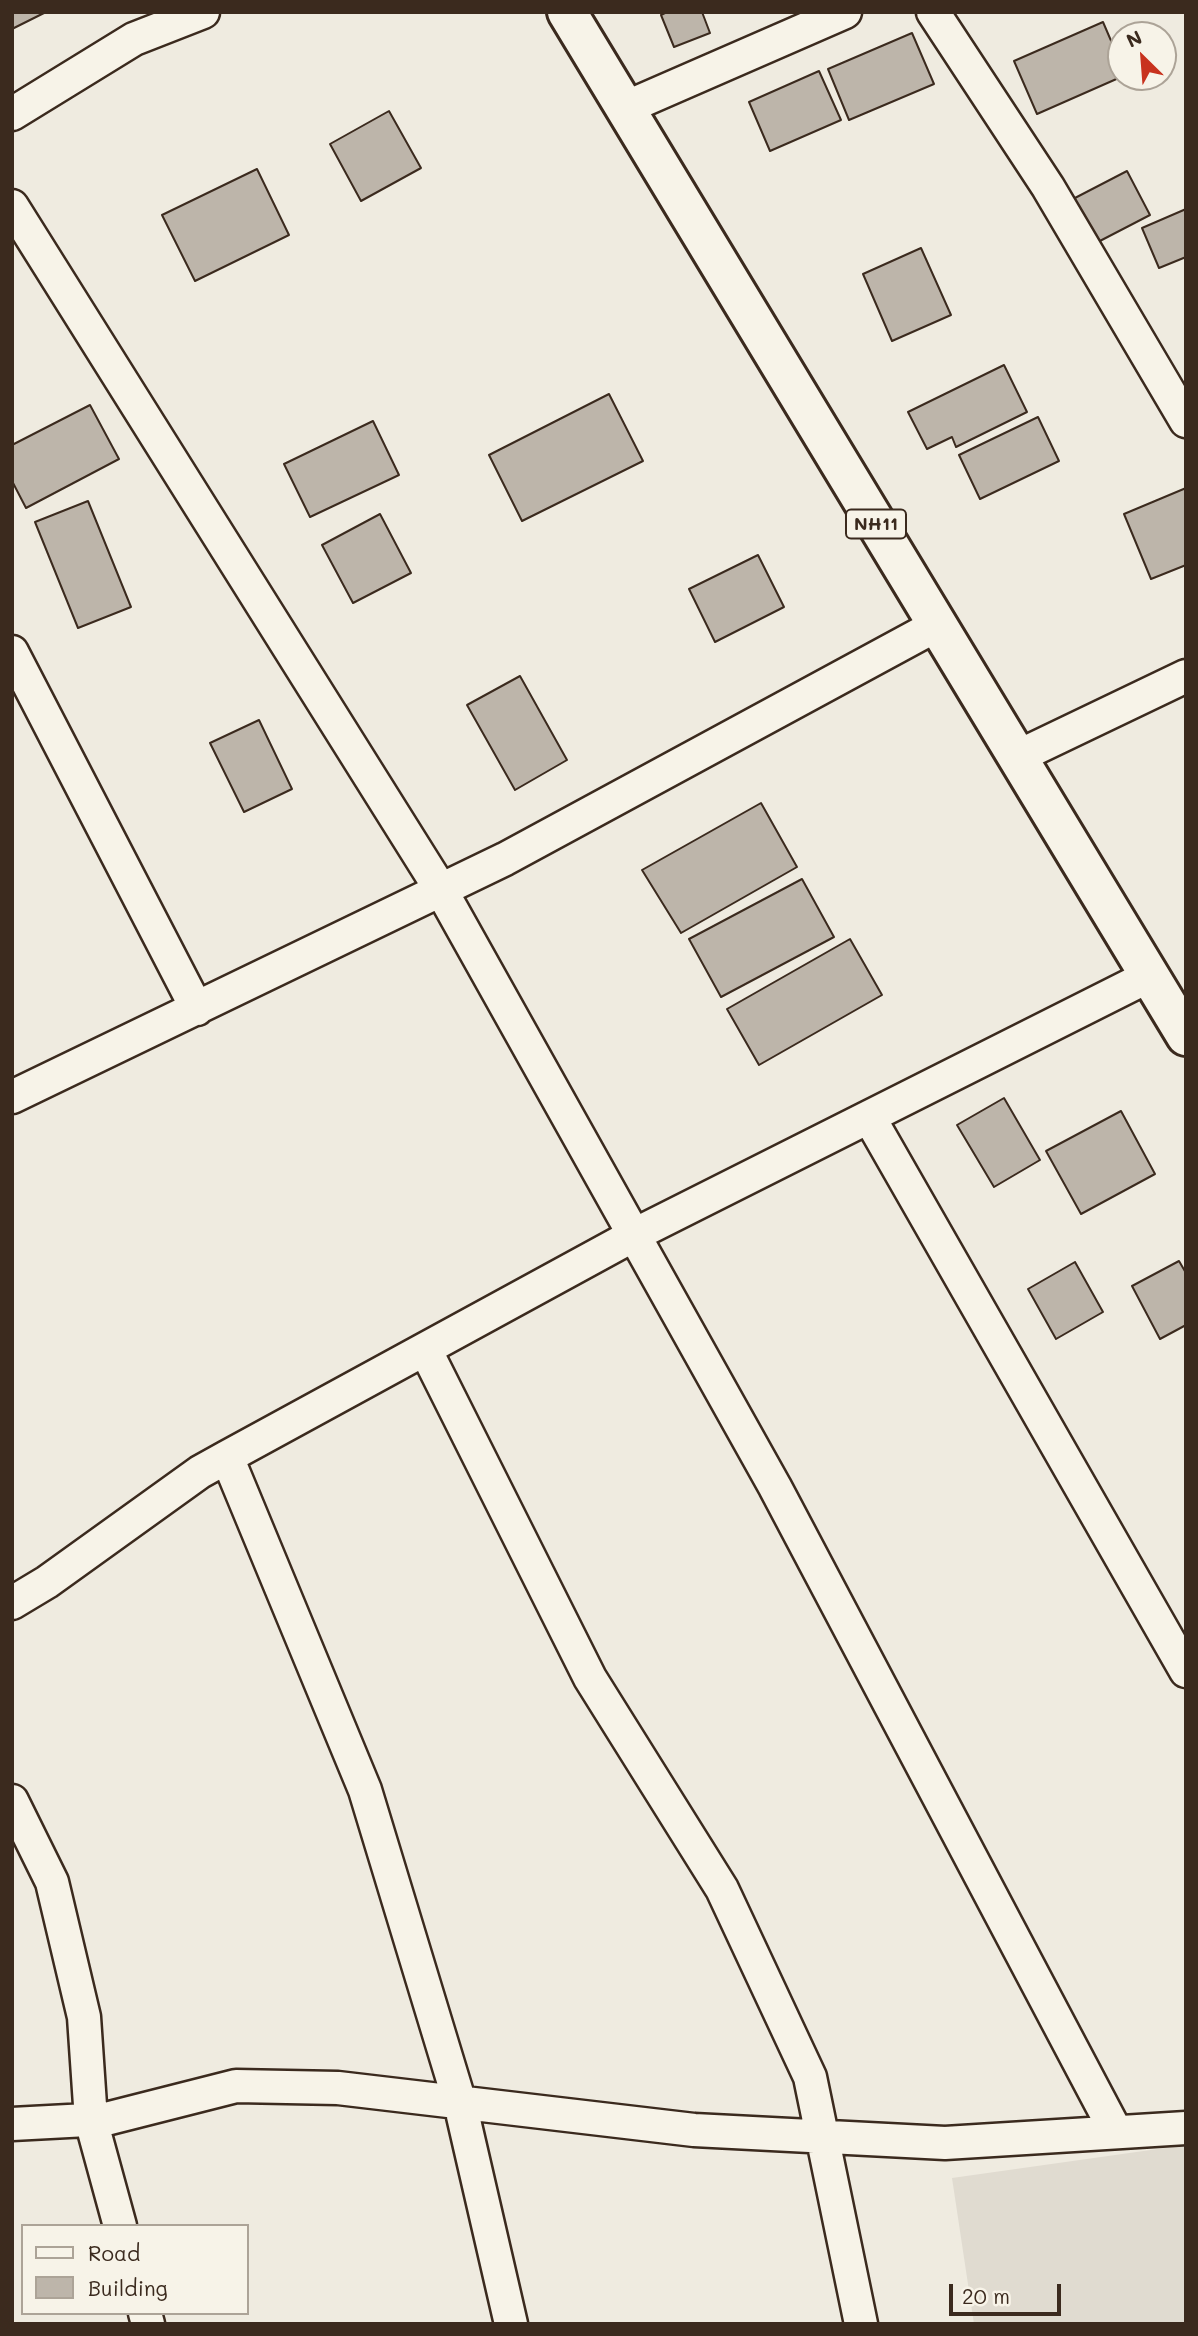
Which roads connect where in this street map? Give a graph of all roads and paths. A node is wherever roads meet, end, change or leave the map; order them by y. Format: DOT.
graph roads {
  1 [pos="203,12"];
  2 [pos="567,12"];
  3 [pos="845,12"];
  4 [pos="933,12"];
  5 [pos="625,108"];
  6 [pos="12,114"];
  7 [pos="12,206"];
  8 [pos="1186,421"];
  9 [pos="937,625"];
  10 [pos="12,652"];
  11 [pos="1186,676"];
  12 [pos="1017,757"];
  13 [pos="441,890"];
  14 [pos="1149,976"];
  15 [pos="197,1009"];
  16 [pos="1186,1037"];
  17 [pos="12,1097"];
  18 [pos="869,1117"];
  19 [pos="634,1235"];
  20 [pos="425,1349"];
  21 [pos="227,1457"];
  22 [pos="12,1603"];
  23 [pos="1186,1671"];
  24 [pos="12,1801"];
  25 [pos="460,2102"];
  26 [pos="91,2120"];
  27 [pos="12,2124"];
  28 [pos="1186,2128"];
  29 [pos="1116,2132"];
  30 [pos="823,2137"];
  31 [pos="119,2224"];
  32 [pos="511,2324"];
  33 [pos="861,2324"];
  1 -- 6 [label="street"];
  2 -- 5 [label="highway, NH11"];
  3 -- 5 [label="street"];
  4 -- 8 [label="street"];
  5 -- 9 [label="highway, NH11"];
  7 -- 13 [label="street"];
  9 -- 12 [label="highway, NH11"];
  9 -- 13 [label="street"];
  10 -- 15 [label="street"];
  11 -- 12 [label="street"];
  12 -- 14 [label="highway, NH11"];
  13 -- 15 [label="street"];
  13 -- 19 [label="street"];
  14 -- 16 [label="highway, NH11"];
  14 -- 18 [label="street"];
  15 -- 17 [label="street"];
  18 -- 19 [label="street"];
  18 -- 23 [label="street"];
  19 -- 20 [label="street"];
  19 -- 29 [label="street"];
  20 -- 21 [label="street"];
  20 -- 30 [label="street"];
  21 -- 22 [label="street"];
  21 -- 25 [label="street"];
  24 -- 26 [label="street"];
  25 -- 26 [label="street"];
  25 -- 30 [label="street"];
  25 -- 32 [label="street"];
  26 -- 27 [label="street"];
  26 -- 31 [label="street"];
  28 -- 29 [label="street"];
  29 -- 30 [label="street"];
  30 -- 33 [label="street"];
}
